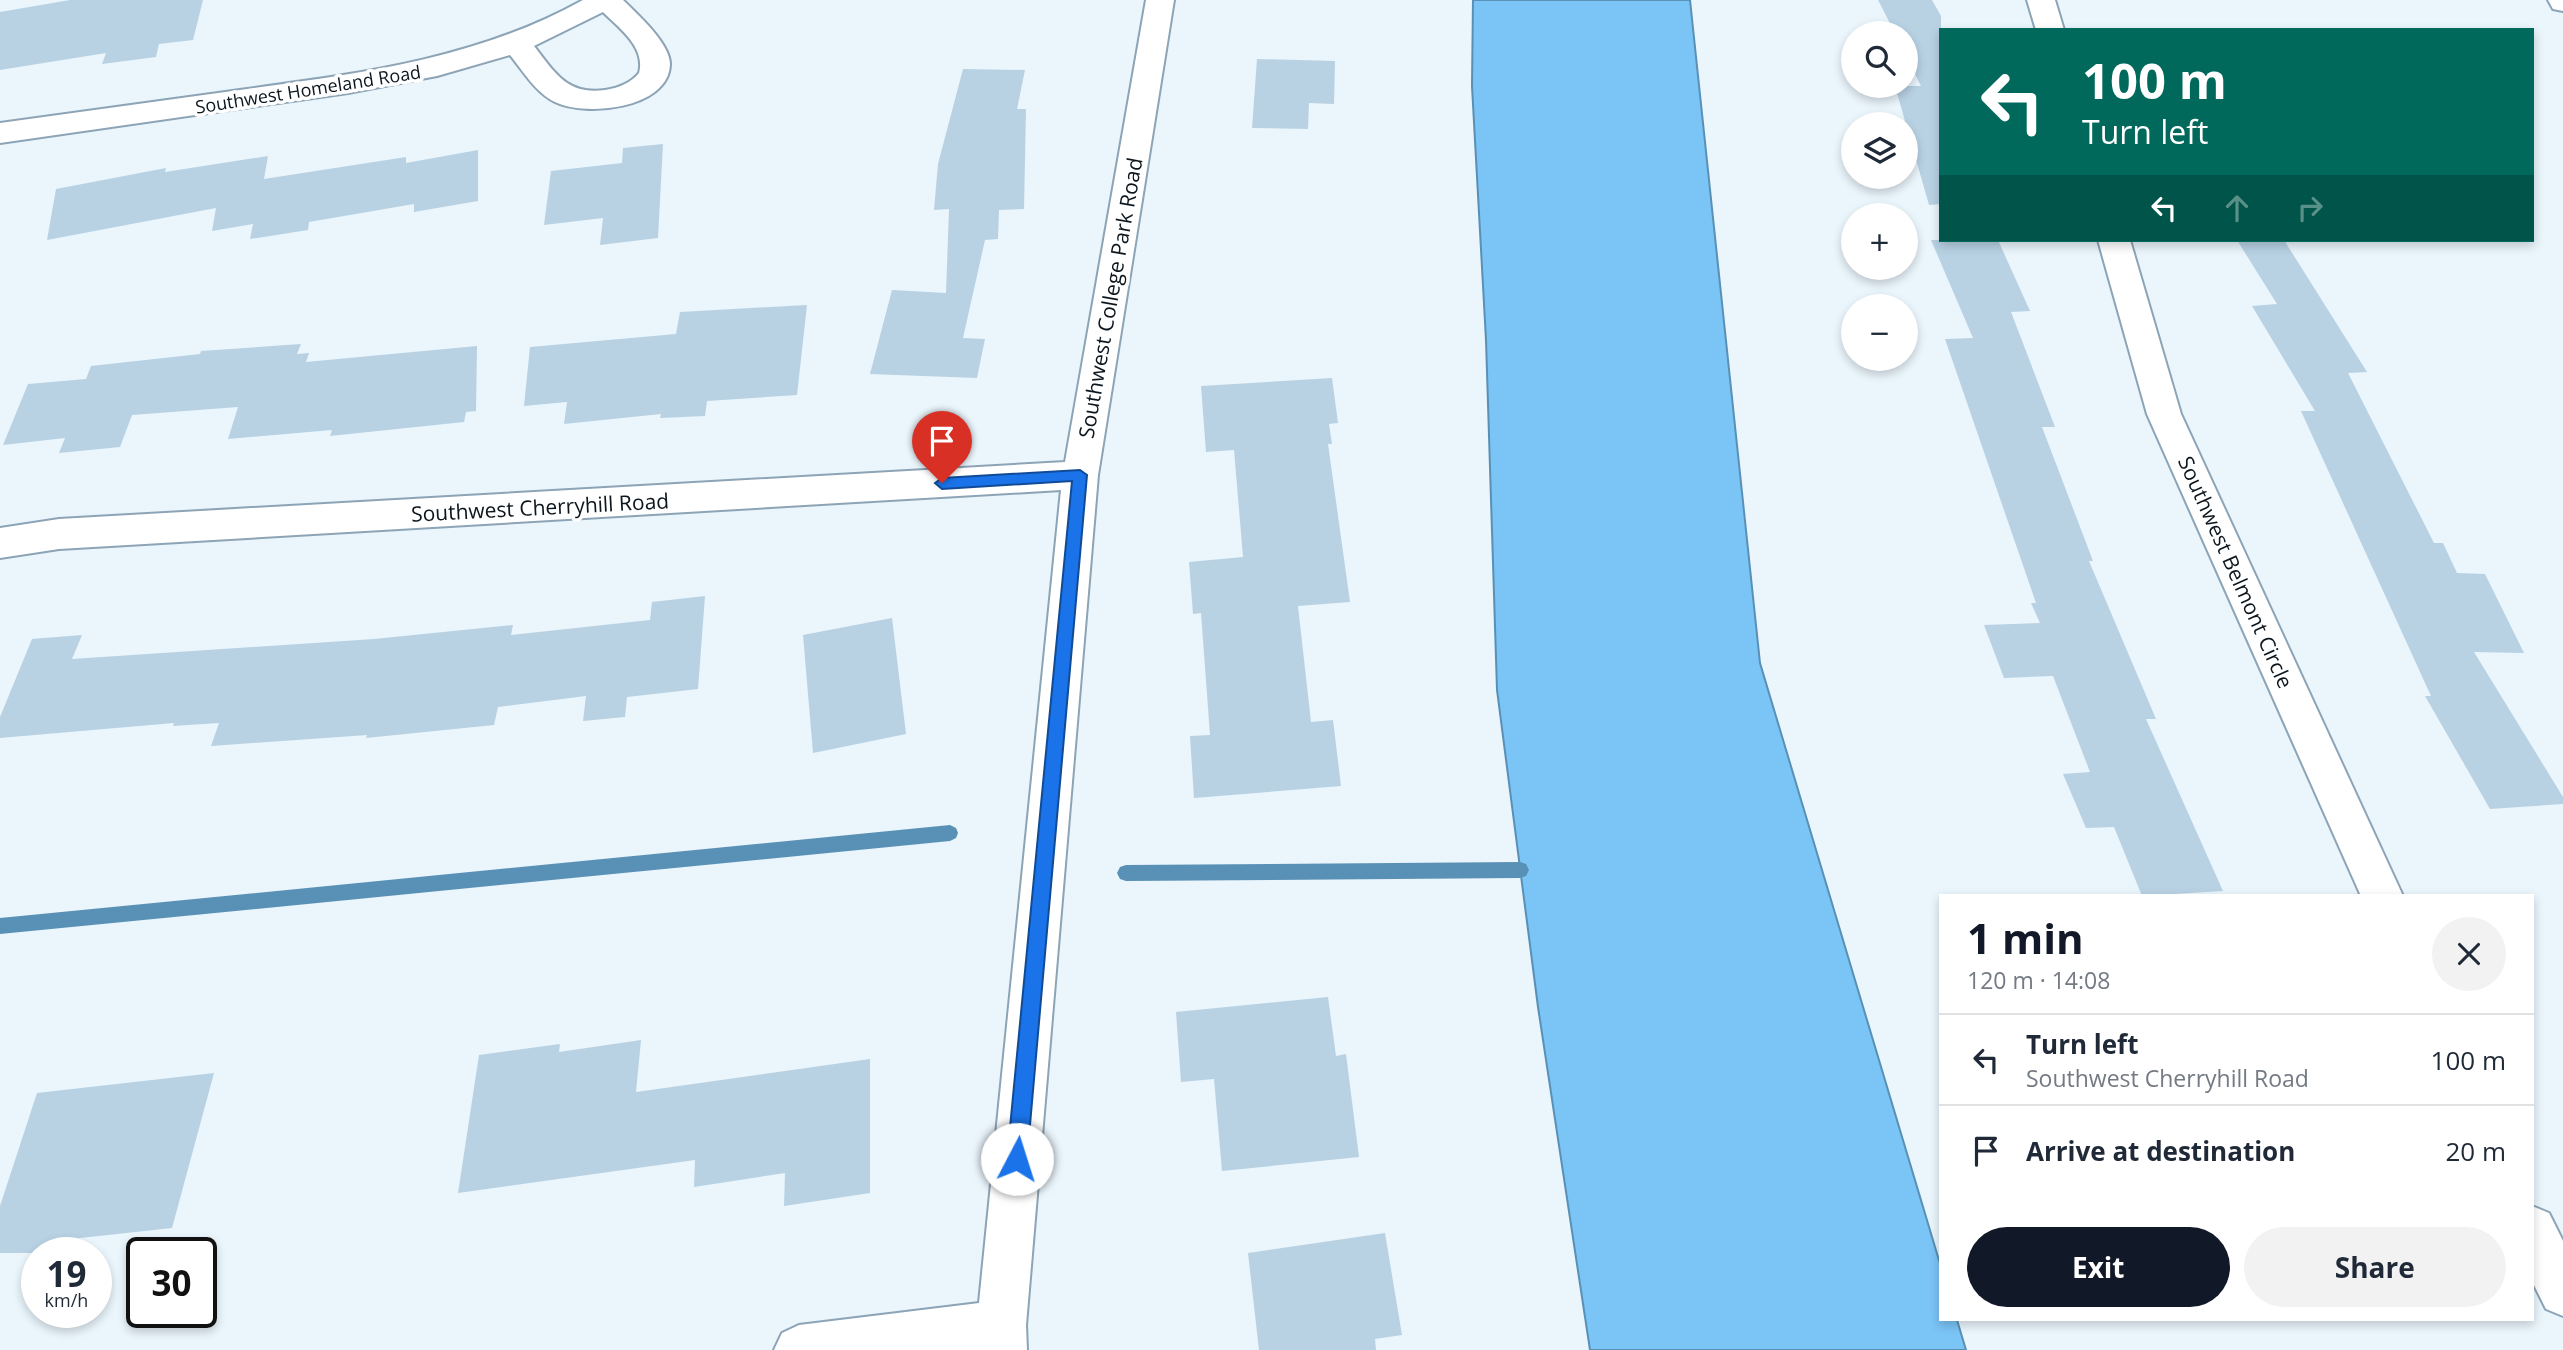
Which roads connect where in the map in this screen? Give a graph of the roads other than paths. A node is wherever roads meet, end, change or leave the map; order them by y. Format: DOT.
graph roads {
  1 [pos="605,0"];
  2 [pos="1160,0"];
  3 [pos="2041,0"];
  4 [pos="2049,28"];
  5 [pos="516,43"];
  6 [pos="0,133"];
  7 [pos="2115,242"];
  8 [pos="1080,475"];
  9 [pos="0,543"];
  10 [pos="2381,894"];
  11 [pos="2534,1234"];
  12 [pos="2563,1292"];
  13 [pos="1001,1337"];
  14 [pos="799,1350"];
  1 -- 5 [label="street, Southwest Homeland Road"];
  1 -- 5 [label="street"];
  2 -- 8 [label="street, Southwest College Park Road"];
  3 -- 4 [label="street"];
  5 -- 6 [label="street, Southwest Homeland Road"];
  7 -- 10 [label="street, Southwest Belmont Circle"];
  8 -- 9 [label="street, Southwest Cherryhill Road"];
  8 -- 13 [label="street, Southwest College Park Road"];
  11 -- 12 [label="street"];
  13 -- 14 [label="street"];
}
